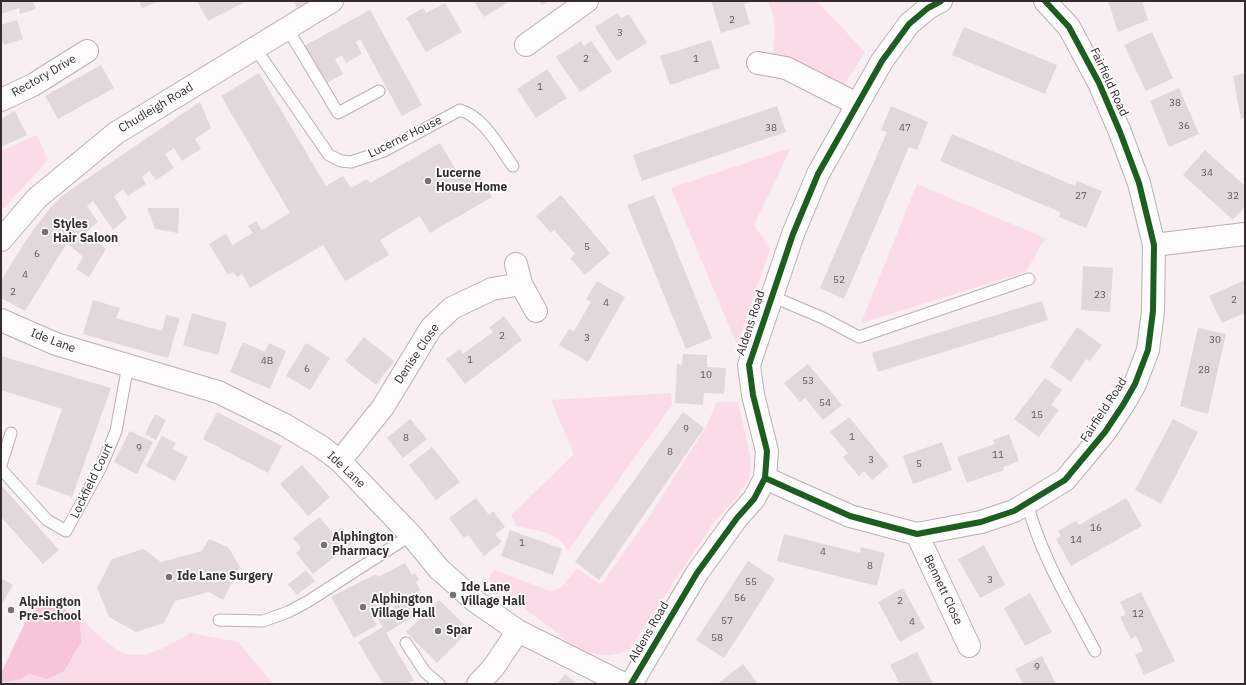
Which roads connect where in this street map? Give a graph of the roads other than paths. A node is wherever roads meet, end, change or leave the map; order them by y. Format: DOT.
graph roads {
  1 [pos="332,1"];
  2 [pos="587,1"];
  3 [pos="941,1"];
  4 [pos="1045,1"];
  5 [pos="288,28"];
  6 [pos="526,45"];
  7 [pos="255,48"];
  8 [pos="87,51"];
  9 [pos="758,63"];
  10 [pos="379,91"];
  11 [pos="1,100"];
  12 [pos="856,104"];
  13 [pos="513,166"];
  14 [pos="1245,234"];
  15 [pos="1,240"];
  16 [pos="1154,245"];
  17 [pos="1029,279"];
  18 [pos="771,296"];
  19 [pos="536,311"];
  20 [pos="1,320"];
  21 [pos="128,365"];
  22 [pos="11,433"];
  23 [pos="340,460"];
  24 [pos="1,465"];
  25 [pos="1,469"];
  26 [pos="765,478"];
  27 [pos="1027,503"];
  28 [pos="917,534"];
  29 [pos="411,535"];
  30 [pos="219,620"];
  31 [pos="518,631"];
  32 [pos="406,643"];
  33 [pos="969,646"];
  34 [pos="1095,651"];
  35 [pos="439,684"];
  36 [pos="478,684"];
  37 [pos="624,684"];
  38 [pos="631,684"];
  1 -- 5 [label="street, Chudleigh Road"];
  2 -- 6 [label="street"];
  3 -- 12 [label="street, Aldens Road"];
  4 -- 16 [label="street, Fairfield Road"];
  5 -- 7 [label="street, Chudleigh Road"];
  5 -- 10 [label="lane"];
  7 -- 13 [label="lane, Lucerne House"];
  7 -- 15 [label="street, Chudleigh Road"];
  8 -- 11 [label="street, Rectory Drive"];
  9 -- 12 [label="street"];
  12 -- 18 [label="street, Aldens Road"];
  14 -- 16 [label="street"];
  16 -- 27 [label="street, Fairfield Road"];
  17 -- 18 [label="lane"];
  18 -- 26 [label="street, Aldens Road"];
  19 -- 23 [label="street, Denise Close"];
  20 -- 21 [label="street, Ide Lane"];
  21 -- 23 [label="street, Ide Lane"];
  21 -- 25 [label="lane, Lockfield Court"];
  22 -- 24 [label="lane"];
  23 -- 29 [label="street, Ide Lane"];
  26 -- 28 [label="street, Fairfield Road"];
  26 -- 38 [label="street, Aldens Road"];
  27 -- 28 [label="street, Fairfield Road"];
  27 -- 34 [label="lane"];
  28 -- 33 [label="street, Bennett Close"];
  29 -- 30 [label="lane"];
  29 -- 31 [label="street, Ide Lane"];
  31 -- 36 [label="street"];
  31 -- 37 [label="street, Ide Lane"];
  32 -- 35 [label="lane"];
}
